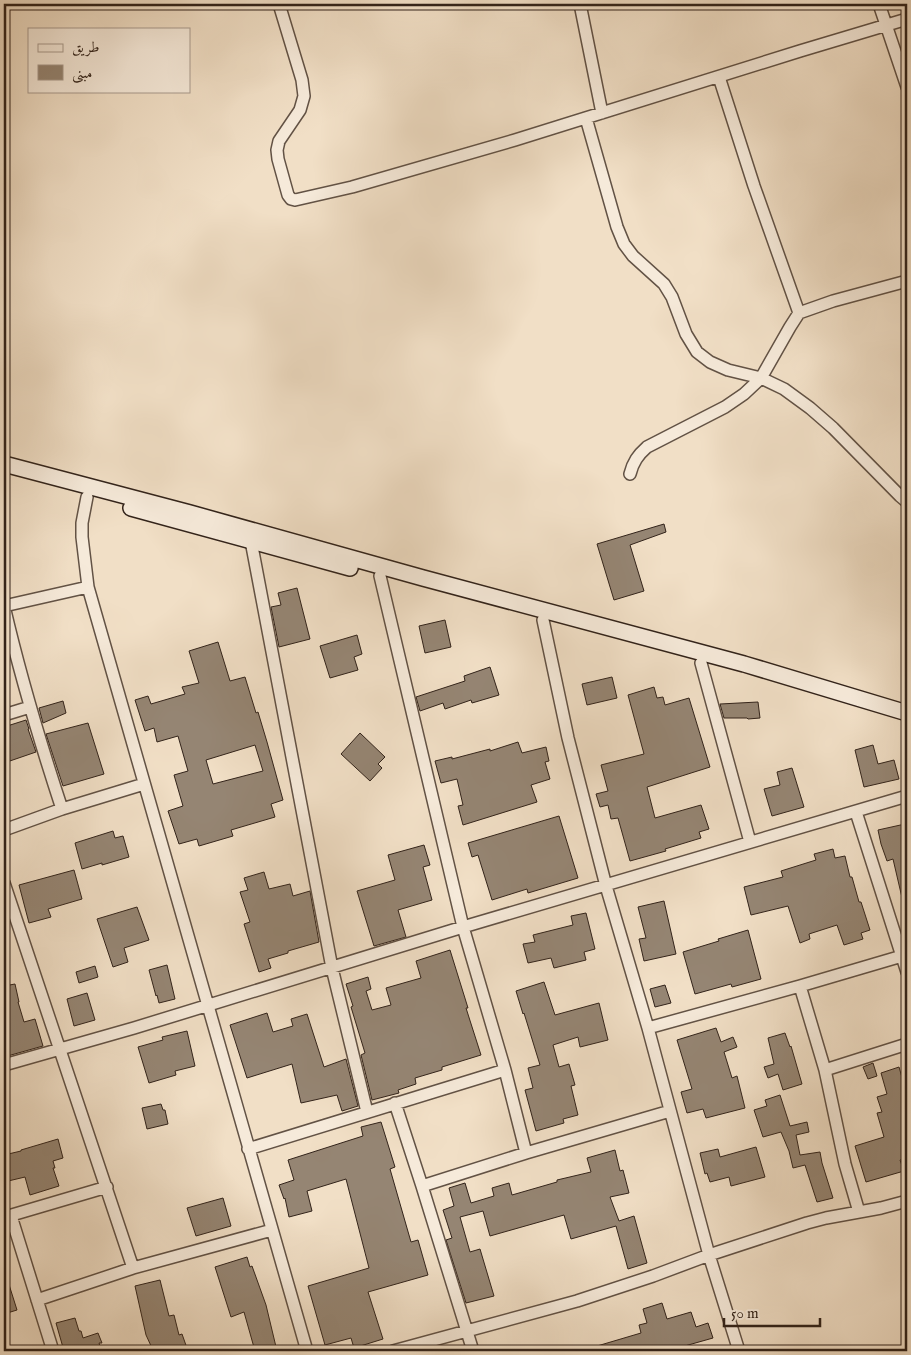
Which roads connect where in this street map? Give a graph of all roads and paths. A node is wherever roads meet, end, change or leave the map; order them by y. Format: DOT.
graph roads {
  1 [pos="279,4"];
  2 [pos="580,4"];
  3 [pos="879,4"];
  4 [pos="907,19"];
  5 [pos="887,26"];
  6 [pos="719,77"];
  7 [pos="907,87"];
  8 [pos="602,114"];
  9 [pos="586,118"];
  10 [pos="907,281"];
  11 [pos="799,314"];
  12 [pos="761,378"];
  13 [pos="4,464"];
  14 [pos="4,473"];
  15 [pos="630,474"];
  16 [pos="87,496"];
  17 [pos="907,502"];
  18 [pos="188,518"];
  19 [pos="251,541"];
  20 [pos="380,576"];
  21 [pos="88,587"];
  22 [pos="4,606"];
  23 [pos="542,620"];
  24 [pos="702,663"];
  25 [pos="30,707"];
  26 [pos="907,713"];
  27 [pos="4,715"];
  28 [pos="907,723"];
  29 [pos="144,784"];
  30 [pos="907,796"];
  31 [pos="62,809"];
  32 [pos="856,812"];
  33 [pos="4,830"];
  34 [pos="750,842"];
  35 [pos="4,883"];
  36 [pos="606,886"];
  37 [pos="464,927"];
  38 [pos="902,956"];
  39 [pos="332,968"];
  40 [pos="907,972"];
  41 [pos="800,986"];
  42 [pos="207,1006"];
  43 [pos="648,1028"];
  44 [pos="907,1044"];
  45 [pos="60,1050"];
  46 [pos="4,1065"];
  47 [pos="505,1070"];
  48 [pos="825,1070"];
  49 [pos="395,1103"];
  50 [pos="670,1111"];
  51 [pos="367,1112"];
  52 [pos="248,1149"];
  53 [pos="526,1153"];
  54 [pos="422,1186"];
  55 [pos="106,1187"];
  56 [pos="907,1201"];
  57 [pos="859,1212"];
  58 [pos="7,1217"];
  59 [pos="272,1230"];
  60 [pos="709,1255"];
  61 [pos="134,1268"];
  62 [pos="37,1300"];
  63 [pos="467,1331"];
  64 [pos="53,1351"];
  65 [pos="306,1351"];
  66 [pos="393,1351"];
  67 [pos="472,1351"];
  68 [pos="739,1351"];
  1 -- 9 [label="street"];
  2 -- 8 [label="street"];
  3 -- 5 [label="street"];
  4 -- 5 [label="street"];
  5 -- 6 [label="street"];
  5 -- 7 [label="street"];
  6 -- 8 [label="street"];
  6 -- 11 [label="street"];
  8 -- 9 [label="street"];
  9 -- 12 [label="street"];
  10 -- 11 [label="street"];
  11 -- 12 [label="street"];
  12 -- 15 [label="street"];
  12 -- 17 [label="street"];
  13 -- 18 [label="street"];
  14 -- 16 [label="street"];
  16 -- 18 [label="street"];
  16 -- 21 [label="street"];
  18 -- 19 [label="street"];
  18 -- 26 [label="street"];
  19 -- 20 [label="street"];
  19 -- 39 [label="street"];
  20 -- 23 [label="street"];
  20 -- 37 [label="street"];
  21 -- 22 [label="street"];
  21 -- 29 [label="street"];
  22 -- 25 [label="street"];
  23 -- 24 [label="street"];
  23 -- 36 [label="street"];
  24 -- 28 [label="street"];
  24 -- 34 [label="street"];
  25 -- 27 [label="street"];
  25 -- 31 [label="street"];
  29 -- 31 [label="street"];
  29 -- 42 [label="street"];
  30 -- 32 [label="street"];
  31 -- 33 [label="street"];
  32 -- 34 [label="street"];
  32 -- 38 [label="street"];
  34 -- 36 [label="street"];
  35 -- 45 [label="street"];
  36 -- 37 [label="street"];
  36 -- 43 [label="street"];
  37 -- 39 [label="street"];
  37 -- 47 [label="street"];
  38 -- 40 [label="street"];
  38 -- 41 [label="street"];
  39 -- 42 [label="street"];
  39 -- 51 [label="street"];
  41 -- 43 [label="street"];
  41 -- 48 [label="street"];
  42 -- 45 [label="street"];
  42 -- 52 [label="street"];
  43 -- 50 [label="street"];
  44 -- 48 [label="street"];
  45 -- 46 [label="street"];
  45 -- 55 [label="street"];
  47 -- 49 [label="street"];
  47 -- 53 [label="street"];
  48 -- 57 [label="street"];
  49 -- 51 [label="street"];
  49 -- 54 [label="street"];
  50 -- 53 [label="street"];
  50 -- 60 [label="street"];
  51 -- 52 [label="street"];
  52 -- 59 [label="street"];
  53 -- 54 [label="street"];
  54 -- 63 [label="street"];
  55 -- 58 [label="street"];
  55 -- 61 [label="street"];
  56 -- 57 [label="street"];
  57 -- 60 [label="street"];
  58 -- 62 [label="street"];
  59 -- 61 [label="street"];
  59 -- 65 [label="street"];
  60 -- 63 [label="street"];
  60 -- 68 [label="street"];
  61 -- 62 [label="street"];
  62 -- 64 [label="street"];
  63 -- 66 [label="street"];
  63 -- 67 [label="street"];
}
